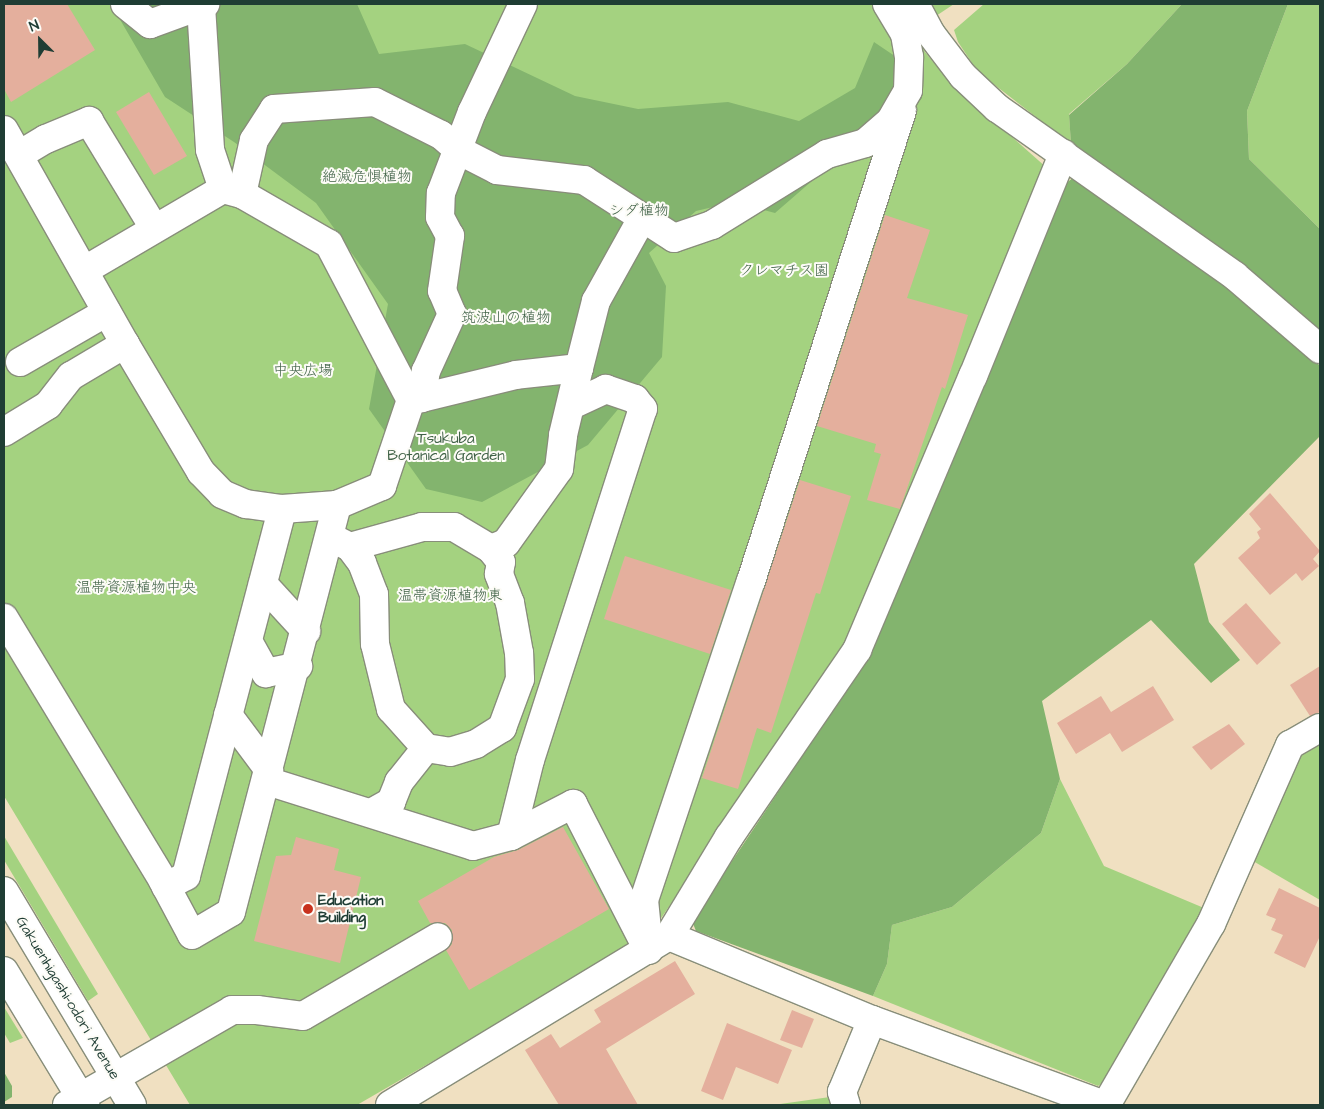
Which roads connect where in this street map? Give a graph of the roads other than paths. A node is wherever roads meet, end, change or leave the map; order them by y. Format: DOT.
graph roads {
  1 [pos="125,4"];
  2 [pos="523,4"];
  3 [pos="887,4"];
  4 [pos="915,4"];
  5 [pos="203,5"];
  6 [pos="908,90"];
  7 [pos="10,147"];
  8 [pos="458,150"];
  9 [pos="1063,154"];
  10 [pos="232,191"];
  11 [pos="641,220"];
  12 [pos="154,228"];
  13 [pos="85,270"];
  14 [pos="108,312"];
  15 [pos="124,344"];
  16 [pos="1320,349"];
  17 [pos="20,362"];
  18 [pos="579,368"];
  19 [pos="417,399"];
  20 [pos="571,405"];
  21 [pos="4,432"];
  22 [pos="337,505"];
  23 [pos="282,509"];
  24 [pos="340,542"];
  25 [pos="499,551"];
  26 [pos="263,584"];
  27 [pos="4,618"];
  28 [pos="306,631"];
  29 [pos="248,641"];
  30 [pos="298,666"];
  31 [pos="228,715"];
  32 [pos="1320,728"];
  33 [pos="426,748"];
  34 [pos="268,775"];
  35 [pos="373,812"];
  36 [pos="511,836"];
  37 [pos="166,887"];
  38 [pos="4,891"];
  39 [pos="438,937"];
  40 [pos="659,943"];
  41 [pos="4,971"];
  42 [pos="872,1020"];
  43 [pos="116,1078"];
  44 [pos="77,1103"];
  45 [pos="132,1105"];
  46 [pos="390,1105"];
  47 [pos="846,1105"];
  48 [pos="1105,1105"];
  1 -- 5 [label="street"];
  2 -- 8 [label="street"];
  3 -- 6 [label="street"];
  4 -- 9 [label="street"];
  5 -- 10 [label="street"];
  6 -- 11 [label="street"];
  6 -- 40 [label="street"];
  7 -- 12 [label="street"];
  7 -- 13 [label="street"];
  8 -- 10 [label="street"];
  8 -- 11 [label="street"];
  8 -- 19 [label="street"];
  9 -- 16 [label="street"];
  9 -- 40 [label="street"];
  10 -- 12 [label="street"];
  10 -- 19 [label="street"];
  11 -- 18 [label="street"];
  12 -- 13 [label="street"];
  13 -- 14 [label="street"];
  14 -- 15 [label="street"];
  14 -- 17 [label="street"];
  15 -- 21 [label="street"];
  15 -- 23 [label="street"];
  18 -- 19 [label="street"];
  18 -- 20 [label="street"];
  19 -- 22 [label="street"];
  20 -- 25 [label="street"];
  20 -- 36 [label="street"];
  22 -- 23 [label="street"];
  22 -- 24 [label="street"];
  23 -- 26 [label="street"];
  24 -- 25 [label="street"];
  24 -- 28 [label="street"];
  24 -- 33 [label="street"];
  25 -- 33 [label="street"];
  26 -- 28 [label="street"];
  26 -- 29 [label="street"];
  27 -- 37 [label="street"];
  28 -- 30 [label="street"];
  29 -- 30 [label="street"];
  29 -- 31 [label="street"];
  30 -- 34 [label="street"];
  31 -- 34 [label="street"];
  31 -- 37 [label="street"];
  32 -- 48 [label="street"];
  33 -- 35 [label="street"];
  34 -- 35 [label="street"];
  34 -- 37 [label="street"];
  35 -- 36 [label="street"];
  36 -- 40 [label="street"];
  38 -- 43 [label="street, Gakuenhigashi-odori Avenue"];
  39 -- 43 [label="street"];
  40 -- 42 [label="street"];
  40 -- 46 [label="street"];
  41 -- 44 [label="street"];
  42 -- 47 [label="street"];
  42 -- 48 [label="street"];
  43 -- 44 [label="street"];
  43 -- 45 [label="street, Gakuenhigashi-odori Avenue"];
}
